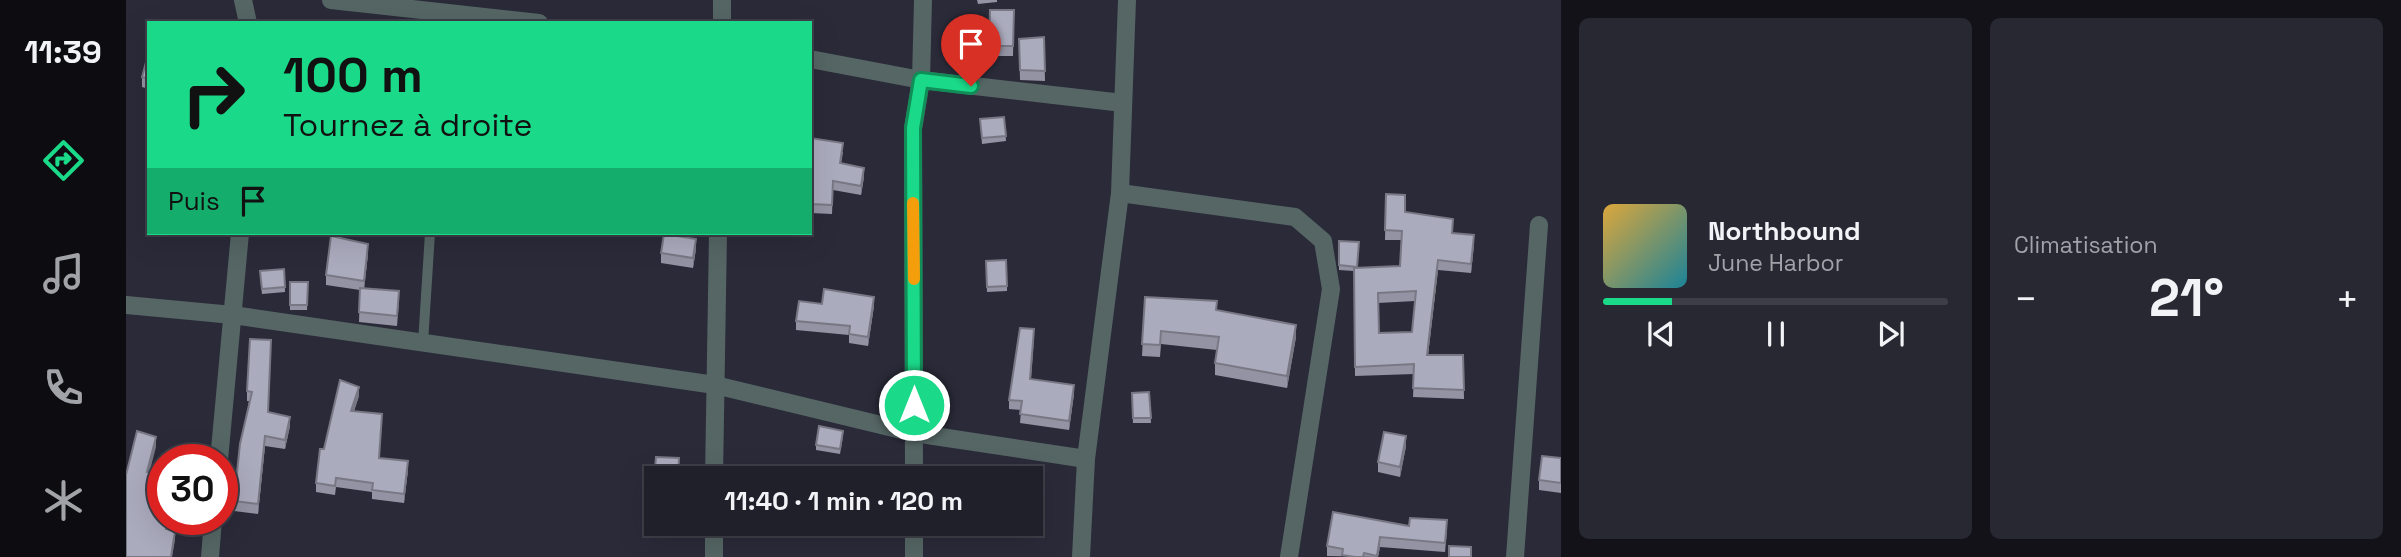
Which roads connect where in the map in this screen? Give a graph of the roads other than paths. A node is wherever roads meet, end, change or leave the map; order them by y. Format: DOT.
graph roads {
  1 [pos="243,0"];
  2 [pos="331,0"];
  3 [pos="722,0"];
  4 [pos="923,0"];
  5 [pos="1127,0"];
  6 [pos="248,21"];
  7 [pos="521,21"];
  8 [pos="722,21"];
  9 [pos="812,60"];
  10 [pos="921,80"];
  11 [pos="1124,103"];
  12 [pos="1120,193"];
  13 [pos="1539,225"];
  14 [pos="240,235"];
  15 [pos="429,235"];
  16 [pos="718,235"];
  17 [pos="126,305"];
  18 [pos="233,316"];
  19 [pos="424,343"];
  20 [pos="715,385"];
  21 [pos="914,433"];
  22 [pos="221,444"];
  23 [pos="1086,459"];
  24 [pos="714,466"];
  25 [pos="914,466"];
  26 [pos="212,535"];
  27 [pos="714,536"];
  28 [pos="914,536"];
  29 [pos="210,557"];
  30 [pos="714,557"];
  31 [pos="914,557"];
  32 [pos="1081,557"];
  33 [pos="1289,557"];
  34 [pos="1514,557"];
  1 -- 6 [label="street"];
  2 -- 7 [label="street"];
  3 -- 8 [label="street"];
  4 -- 10 [label="street"];
  5 -- 11 [label="street"];
  9 -- 10 [label="street"];
  10 -- 11 [label="street"];
  10 -- 21 [label="street"];
  11 -- 12 [label="street"];
  12 -- 23 [label="street"];
  12 -- 33 [label="street"];
  13 -- 34 [label="street"];
  14 -- 18 [label="street"];
  15 -- 19 [label="lane"];
  16 -- 20 [label="street"];
  17 -- 18 [label="street"];
  18 -- 19 [label="street"];
  18 -- 22 [label="street"];
  19 -- 20 [label="street"];
  20 -- 21 [label="street"];
  20 -- 24 [label="street"];
  21 -- 23 [label="street"];
  21 -- 25 [label="street"];
  23 -- 32 [label="street"];
  26 -- 29 [label="street"];
  27 -- 30 [label="street"];
  28 -- 31 [label="street"];
}
